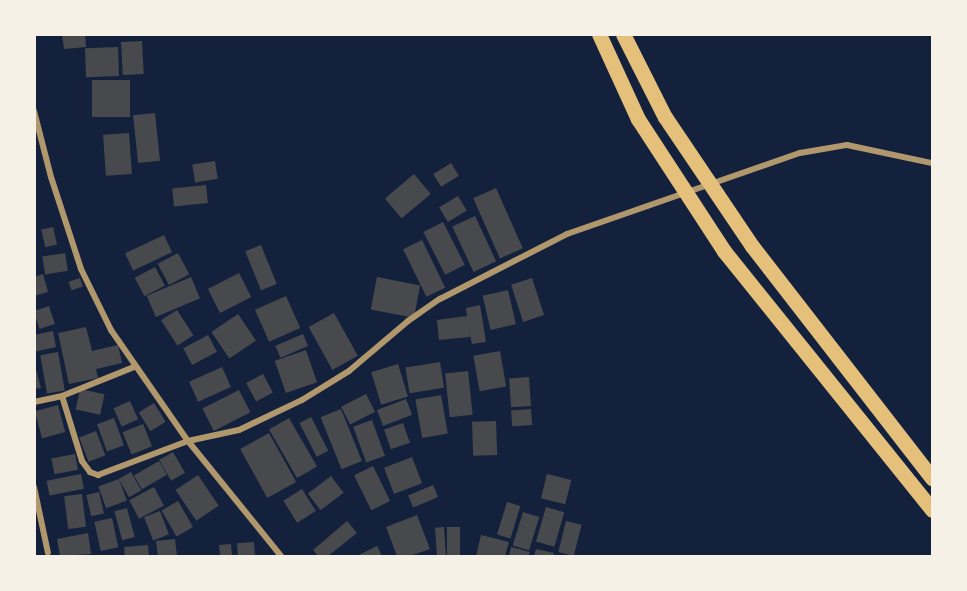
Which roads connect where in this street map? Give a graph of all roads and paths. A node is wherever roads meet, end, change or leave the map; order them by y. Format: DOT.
graph roads {
  1 [pos="599,34"];
  2 [pos="623,34"];
  3 [pos="34,111"];
  4 [pos="933,163"];
  5 [pos="134,367"];
  6 [pos="62,396"];
  7 [pos="34,402"];
  8 [pos="188,441"];
  9 [pos="933,478"];
  10 [pos="34,487"];
  11 [pos="933,510"];
  12 [pos="48,553"];
  13 [pos="281,556"];
  1 -- 11 [label="highway"];
  2 -- 9 [label="highway"];
  3 -- 5 [label="street"];
  4 -- 8 [label="street"];
  5 -- 6 [label="street"];
  5 -- 8 [label="street"];
  6 -- 7 [label="street"];
  6 -- 8 [label="street"];
  8 -- 13 [label="street"];
  10 -- 12 [label="street"];
}
